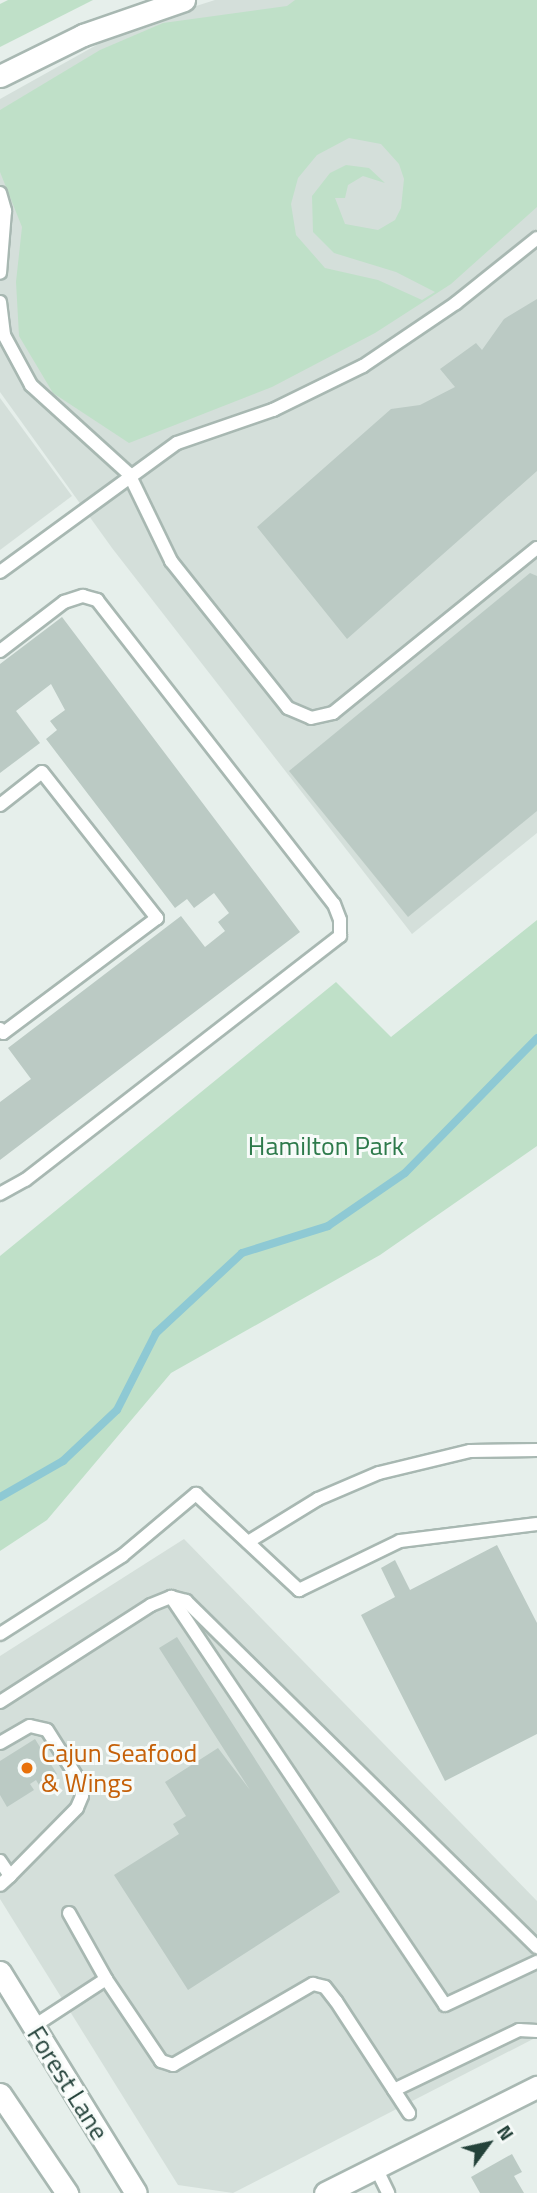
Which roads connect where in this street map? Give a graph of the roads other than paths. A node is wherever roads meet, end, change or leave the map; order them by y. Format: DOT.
graph roads {
  1 [pos="184,0"];
  2 [pos="0,76"];
  3 [pos="0,193"];
  4 [pos="0,232"];
  5 [pos="537,237"];
  6 [pos="0,273"];
  7 [pos="0,302"];
  8 [pos="129,474"];
  9 [pos="537,548"];
  10 [pos="0,572"];
  11 [pos="0,651"];
  12 [pos="0,805"];
  13 [pos="0,1029"];
  14 [pos="0,1194"];
  15 [pos="537,1450"];
  16 [pos="537,1524"];
  17 [pos="248,1542"];
  18 [pos="171,1597"];
  19 [pos="0,1634"];
  20 [pos="0,1702"];
  21 [pos="0,1743"];
  22 [pos="0,1861"];
  23 [pos="5,1881"];
  24 [pos="69,1913"];
  25 [pos="537,1947"];
  26 [pos="537,1962"];
  27 [pos="0,1972"];
  28 [pos="106,1979"];
  29 [pos="34,2026"];
  30 [pos="537,2031"];
  31 [pos="537,2087"];
  32 [pos="394,2090"];
  33 [pos="0,2094"];
  34 [pos="409,2113"];
  35 [pos="376,2168"];
  36 [pos="66,2193"];
  37 [pos="136,2193"];
  38 [pos="326,2193"];
  39 [pos="388,2193"];
  1 -- 2 [label="main road"];
  3 -- 4 [label="lane"];
  4 -- 6 [label="lane"];
  5 -- 8 [label="lane"];
  7 -- 8 [label="lane"];
  8 -- 9 [label="lane"];
  8 -- 10 [label="lane"];
  11 -- 14 [label="lane"];
  12 -- 13 [label="lane"];
  15 -- 17 [label="lane"];
  16 -- 17 [label="lane"];
  17 -- 19 [label="lane"];
  18 -- 20 [label="lane"];
  18 -- 25 [label="lane"];
  18 -- 26 [label="lane"];
  21 -- 23 [label="lane"];
  22 -- 23 [label="lane"];
  24 -- 28 [label="lane"];
  27 -- 29 [label="main road, Forest Lane"];
  28 -- 29 [label="lane"];
  28 -- 32 [label="lane"];
  29 -- 37 [label="main road, Forest Lane"];
  30 -- 32 [label="lane"];
  31 -- 35 [label="main road"];
  32 -- 34 [label="lane"];
  33 -- 36 [label="main road"];
  35 -- 38 [label="main road"];
  35 -- 39 [label="lane"];
}
